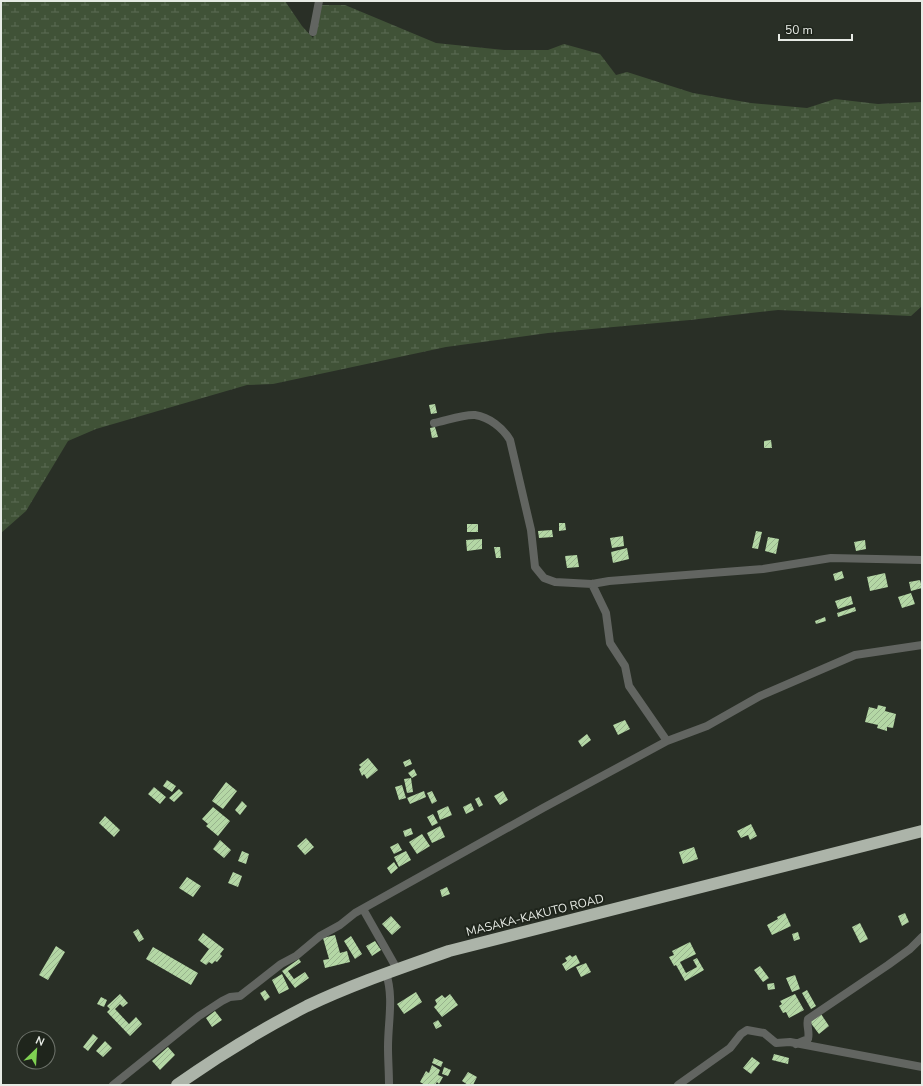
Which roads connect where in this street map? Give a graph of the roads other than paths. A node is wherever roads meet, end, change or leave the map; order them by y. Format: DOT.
graph roads {
  1 [pos="320,1"];
  2 [pos="313,32"];
  3 [pos="434,423"];
  4 [pos="922,560"];
  5 [pos="592,584"];
  6 [pos="922,645"];
  7 [pos="667,742"];
  8 [pos="922,831"];
  9 [pos="363,909"];
  10 [pos="922,937"];
  11 [pos="392,971"];
  12 [pos="796,1044"];
  13 [pos="922,1067"];
  14 [pos="113,1085"];
  15 [pos="177,1085"];
  16 [pos="388,1085"];
  17 [pos="678,1085"];
  1 -- 2 [label="street"];
  3 -- 5 [label="street"];
  4 -- 5 [label="street"];
  5 -- 7 [label="street"];
  6 -- 7 [label="street"];
  7 -- 9 [label="street"];
  8 -- 11 [label="highway, MASAKA-KAKUTO ROAD"];
  9 -- 11 [label="street"];
  9 -- 14 [label="street"];
  10 -- 12 [label="street"];
  11 -- 15 [label="highway, MASAKA-KAKUTO ROAD"];
  11 -- 16 [label="street"];
  12 -- 13 [label="street"];
  12 -- 17 [label="street"];
}
